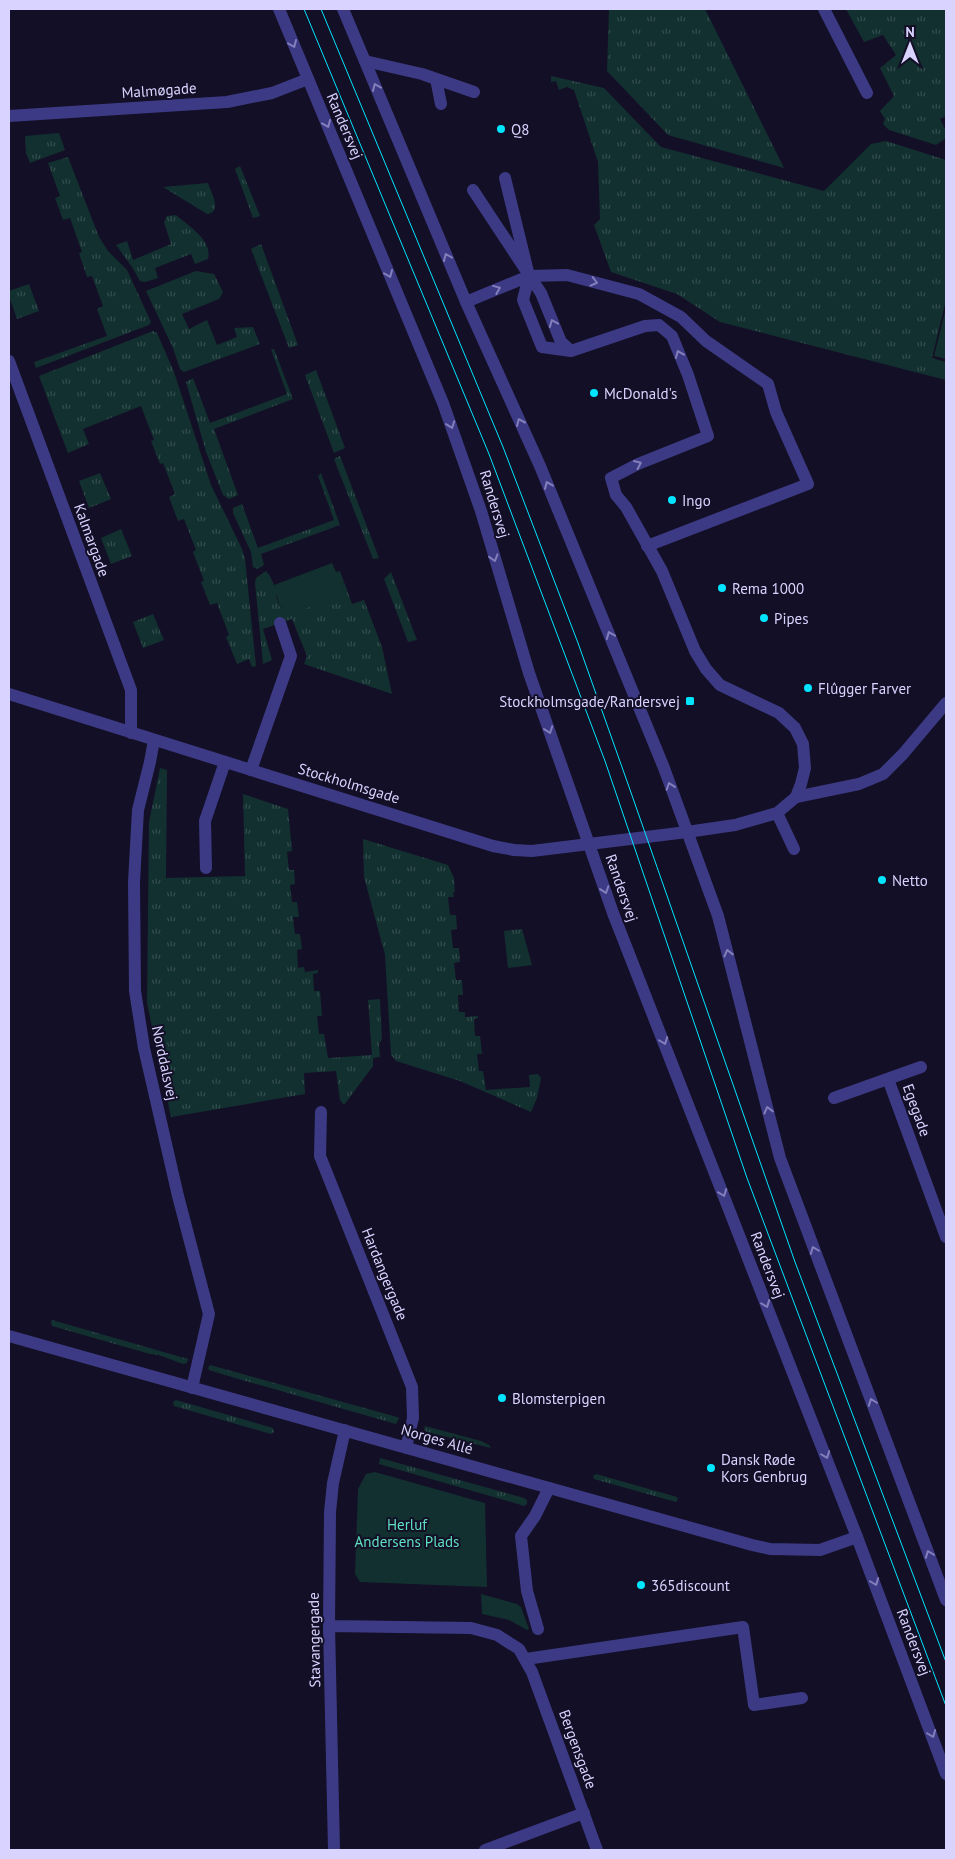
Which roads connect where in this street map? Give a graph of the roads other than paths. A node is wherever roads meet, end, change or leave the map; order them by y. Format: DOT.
graph roads {
  1 [pos="279,9"];
  2 [pos="343,9"];
  3 [pos="824,9"];
  4 [pos="365,61"];
  5 [pos="308,80"];
  6 [pos="436,80"];
  7 [pos="474,92"];
  8 [pos="867,93"];
  9 [pos="441,104"];
  10 [pos="9,116"];
  11 [pos="505,178"];
  12 [pos="473,190"];
  13 [pos="529,276"];
  14 [pos="466,302"];
  15 [pos="571,351"];
  16 [pos="9,361"];
  17 [pos="647,546"];
  18 [pos="280,623"];
  19 [pos="9,694"];
  20 [pos="946,703"];
  21 [pos="130,733"];
  22 [pos="154,740"];
  23 [pos="225,762"];
  24 [pos="251,770"];
  25 [pos="796,797"];
  26 [pos="777,813"];
  27 [pos="687,832"];
  28 [pos="589,844"];
  29 [pos="794,849"];
  30 [pos="206,868"];
  31 [pos="921,1067"];
  32 [pos="888,1079"];
  33 [pos="834,1098"];
  34 [pos="321,1112"];
  35 [pos="946,1236"];
  36 [pos="9,1336"];
  37 [pos="192,1388"];
  38 [pos="345,1430"];
  39 [pos="406,1448"];
  40 [pos="548,1488"];
  41 [pos="858,1536"];
  42 [pos="946,1600"];
  43 [pos="329,1626"];
  44 [pos="538,1629"];
  45 [pos="526,1659"];
  46 [pos="802,1698"];
  47 [pos="946,1774"];
  48 [pos="584,1813"];
  49 [pos="334,1850"];
  50 [pos="485,1850"];
  51 [pos="597,1850"];
  1 -- 5 [label="street, Randersvej, one-way"];
  2 -- 4 [label="street"];
  3 -- 8 [label="street"];
  4 -- 6 [label="street"];
  14 -- 4 [label="street, one-way"];
  5 -- 10 [label="street, Malmøgade"];
  5 -- 28 [label="street, Randersvej, one-way"];
  6 -- 7 [label="street"];
  6 -- 9 [label="street"];
  11 -- 13 [label="street"];
  12 -- 13 [label="street"];
  14 -- 13 [label="street, one-way"];
  15 -- 13 [label="street, one-way"];
  13 -- 15 [label="street"];
  13 -- 17 [label="street, one-way"];
  27 -- 14 [label="street, one-way"];
  17 -- 15 [label="street, one-way"];
  16 -- 21 [label="street, Kalmargade"];
  17 -- 25 [label="street"];
  18 -- 24 [label="street"];
  19 -- 21 [label="street, Stockholmsgade"];
  20 -- 25 [label="street"];
  21 -- 22 [label="street, Stockholmsgade"];
  22 -- 23 [label="street, Stockholmsgade"];
  22 -- 37 [label="street, Norddalsvej"];
  23 -- 24 [label="street, Stockholmsgade"];
  23 -- 30 [label="street"];
  24 -- 28 [label="street, Stockholmsgade"];
  25 -- 26 [label="street"];
  26 -- 27 [label="street, Stockholmsgade"];
  26 -- 29 [label="street"];
  27 -- 28 [label="street, Stockholmsgade"];
  42 -- 27 [label="street, one-way"];
  28 -- 41 [label="street, Randersvej, one-way"];
  31 -- 32 [label="street, Egegade"];
  32 -- 33 [label="street, Egegade"];
  32 -- 35 [label="street, Egegade"];
  34 -- 39 [label="street, Hardangergade"];
  36 -- 37 [label="street, Norges Allé"];
  37 -- 38 [label="street, Norges Allé"];
  38 -- 39 [label="street, Norges Allé"];
  38 -- 43 [label="street, Stavangergade"];
  39 -- 40 [label="street, Norges Allé"];
  40 -- 41 [label="street, Norges Allé"];
  40 -- 44 [label="street"];
  41 -- 47 [label="street, Randersvej, one-way"];
  43 -- 45 [label="street"];
  43 -- 49 [label="street, Stavangergade"];
  45 -- 46 [label="street"];
  45 -- 48 [label="street, Bergensgade"];
  48 -- 50 [label="street"];
  48 -- 51 [label="street, Bergensgade"];
}
